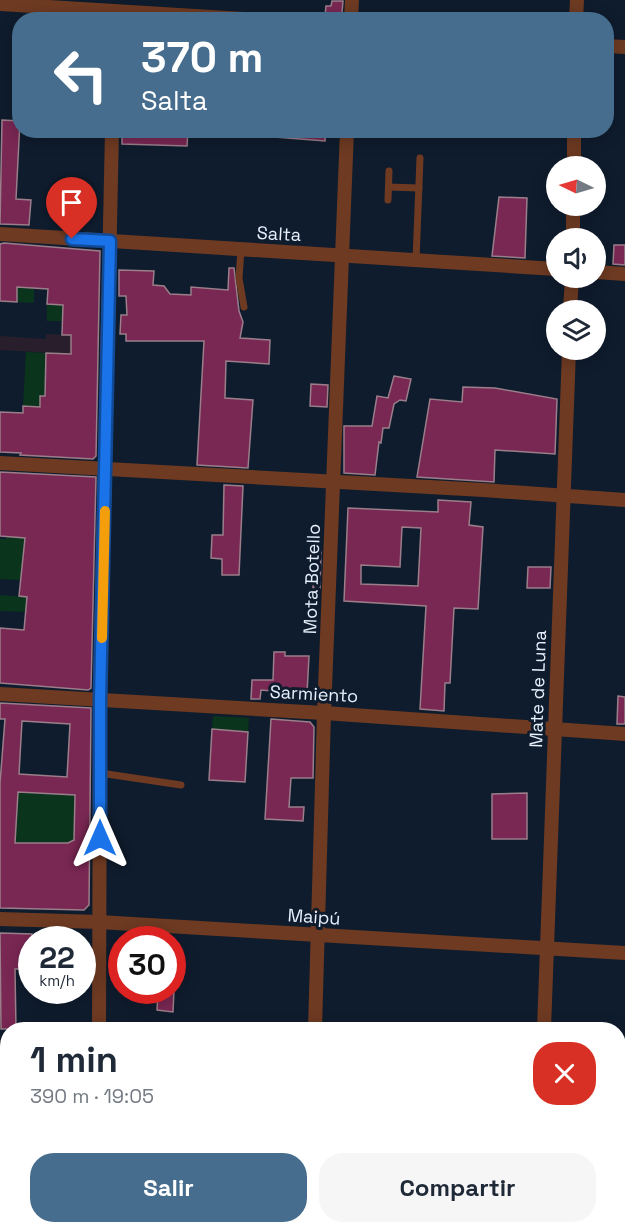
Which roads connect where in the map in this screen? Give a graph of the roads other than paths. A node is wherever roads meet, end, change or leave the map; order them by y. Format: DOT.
graph roads {
  1 [pos="0,4"];
  2 [pos="114,10"];
  3 [pos="143,12"];
  4 [pos="112,138"];
  5 [pos="347,138"];
  6 [pos="574,138"];
  7 [pos="574,156"];
  8 [pos="420,158"];
  9 [pos="390,171"];
  10 [pos="389,187"];
  11 [pos="419,188"];
  12 [pos="388,200"];
  13 [pos="0,234"];
  14 [pos="110,241"];
  15 [pos="241,249"];
  16 [pos="342,255"];
  17 [pos="416,260"];
  18 [pos="546,268"];
  19 [pos="606,273"];
  20 [pos="625,274"];
  21 [pos="244,307"];
  22 [pos="569,360"];
  23 [pos="0,463"];
  24 [pos="106,469"];
  25 [pos="334,483"];
  26 [pos="562,495"];
  27 [pos="625,500"];
  28 [pos="0,694"];
  29 [pos="100,700"];
  30 [pos="324,713"];
  31 [pos="555,730"];
  32 [pos="625,734"];
  33 [pos="100,773"];
  34 [pos="181,785"];
  35 [pos="0,919"];
  36 [pos="99,922"];
  37 [pos="317,935"];
  38 [pos="545,949"];
  39 [pos="625,953"];
  40 [pos="99,1022"];
  41 [pos="315,1022"];
  42 [pos="544,1022"];
  1 -- 2 [label="street"];
  2 -- 3 [label="street"];
  4 -- 14 [label="street"];
  5 -- 16 [label="street, Mota Botello"];
  6 -- 7 [label="street"];
  8 -- 11 [label="lane"];
  9 -- 10 [label="lane"];
  10 -- 11 [label="lane"];
  10 -- 12 [label="lane"];
  11 -- 17 [label="lane"];
  13 -- 14 [label="street, Salta"];
  14 -- 15 [label="street, Salta"];
  14 -- 24 [label="street"];
  15 -- 16 [label="street, Salta"];
  15 -- 21 [label="lane"];
  16 -- 17 [label="street, Salta"];
  16 -- 25 [label="street, Mota Botello"];
  17 -- 18 [label="street, Salta"];
  19 -- 20 [label="street"];
  22 -- 26 [label="street, Mate de Luna"];
  23 -- 24 [label="street"];
  24 -- 25 [label="street"];
  24 -- 29 [label="street"];
  25 -- 26 [label="street"];
  25 -- 30 [label="street, Mota Botello"];
  26 -- 27 [label="street"];
  26 -- 31 [label="street, Mate de Luna"];
  28 -- 29 [label="street, Sarmiento"];
  29 -- 30 [label="street, Sarmiento"];
  29 -- 33 [label="street"];
  30 -- 31 [label="street, Sarmiento"];
  30 -- 37 [label="street, Mota Botello"];
  31 -- 32 [label="street, Sarmiento"];
  31 -- 38 [label="street, Mate de Luna"];
  33 -- 34 [label="lane"];
  33 -- 36 [label="street"];
  35 -- 36 [label="street, Maipú"];
  36 -- 37 [label="street, Maipú"];
  36 -- 40 [label="street"];
  37 -- 38 [label="street, Maipú"];
  37 -- 41 [label="street, Mota Botello"];
  38 -- 39 [label="street, Maipú"];
  38 -- 42 [label="street, Mate de Luna"];
}
